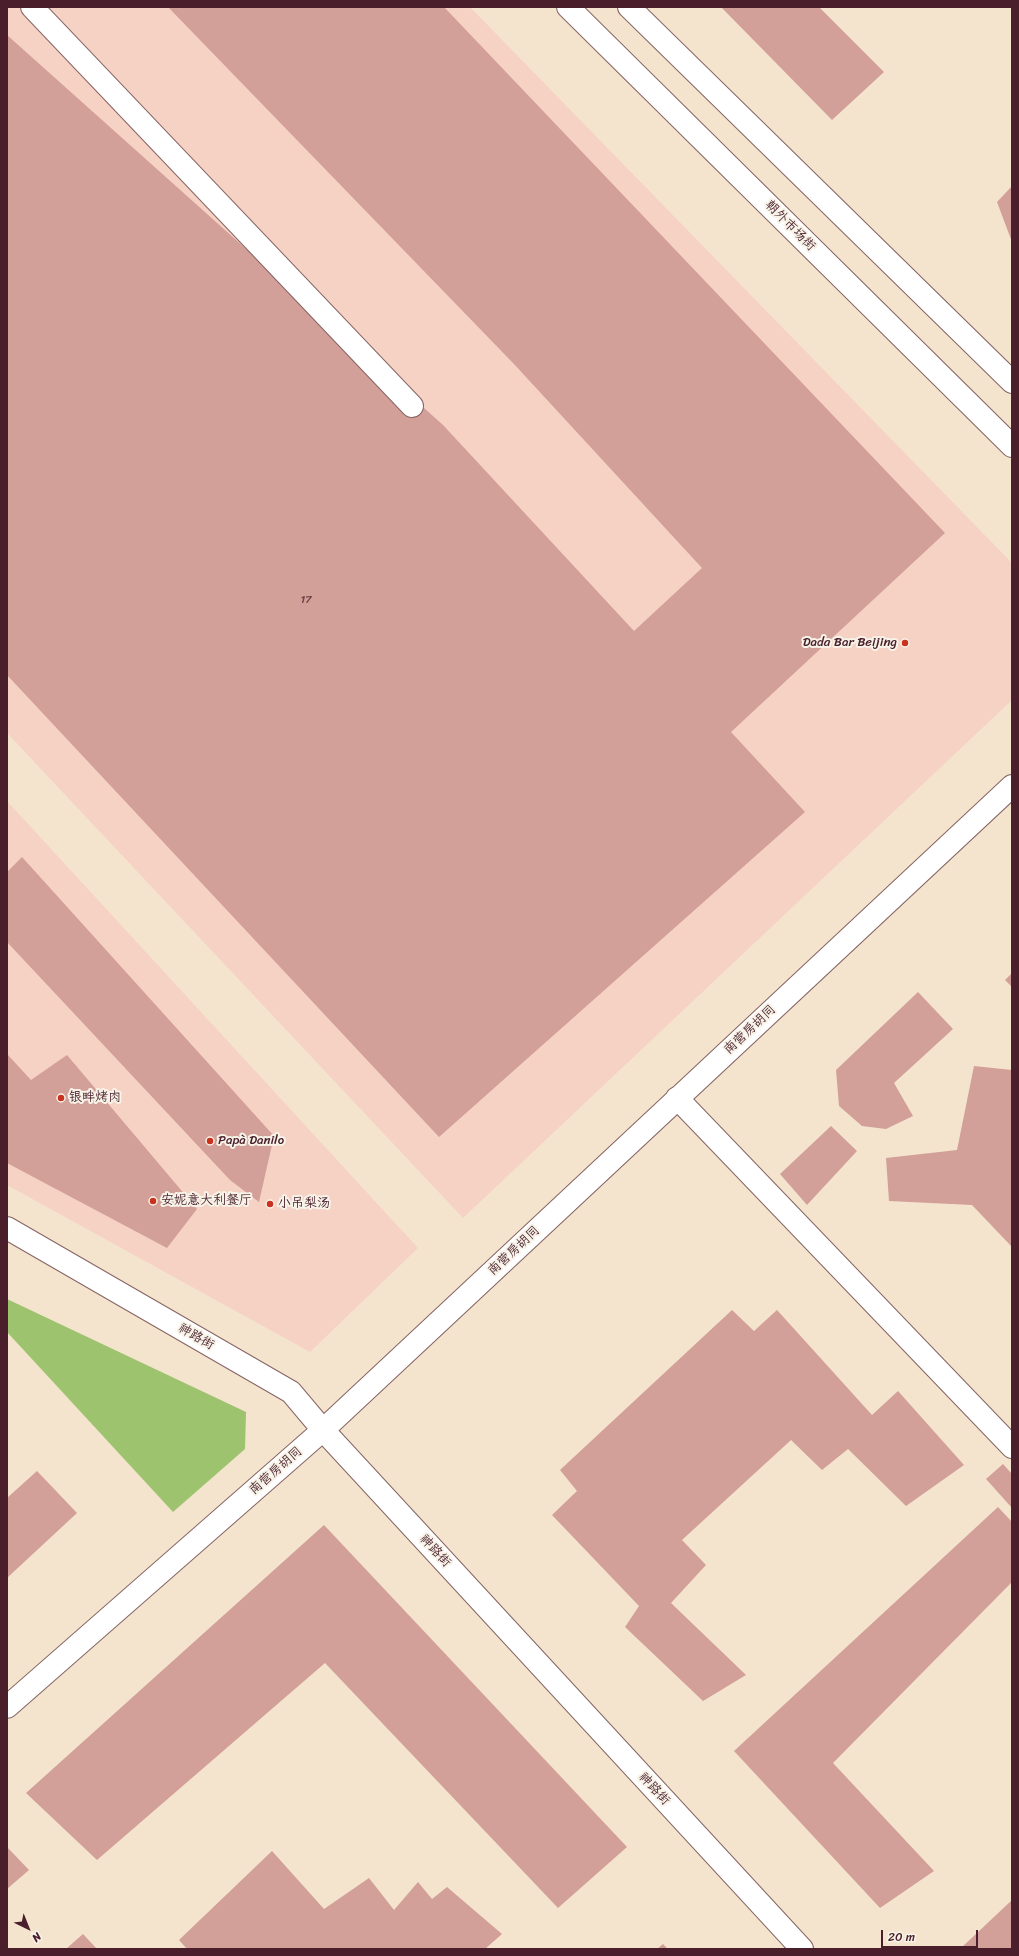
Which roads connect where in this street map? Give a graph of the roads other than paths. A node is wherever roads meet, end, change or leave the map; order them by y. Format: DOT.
graph roads {
  1 [pos="32,7"];
  2 [pos="568,7"];
  3 [pos="629,7"];
  4 [pos="1012,382"];
  5 [pos="412,406"];
  6 [pos="1012,446"];
  7 [pos="1012,786"];
  8 [pos="677,1098"];
  9 [pos="7,1228"];
  10 [pos="323,1430"];
  11 [pos="1012,1447"];
  12 [pos="7,1707"];
  13 [pos="802,1949"];
  1 -- 5 [label="street"];
  2 -- 6 [label="street, 朝外市场街"];
  3 -- 4 [label="street"];
  7 -- 8 [label="street, 南营房胡同"];
  8 -- 10 [label="street, 南营房胡同"];
  8 -- 11 [label="street"];
  9 -- 10 [label="street, 神路街"];
  10 -- 12 [label="street, 南营房胡同"];
  10 -- 13 [label="street, 神路街"];
}
